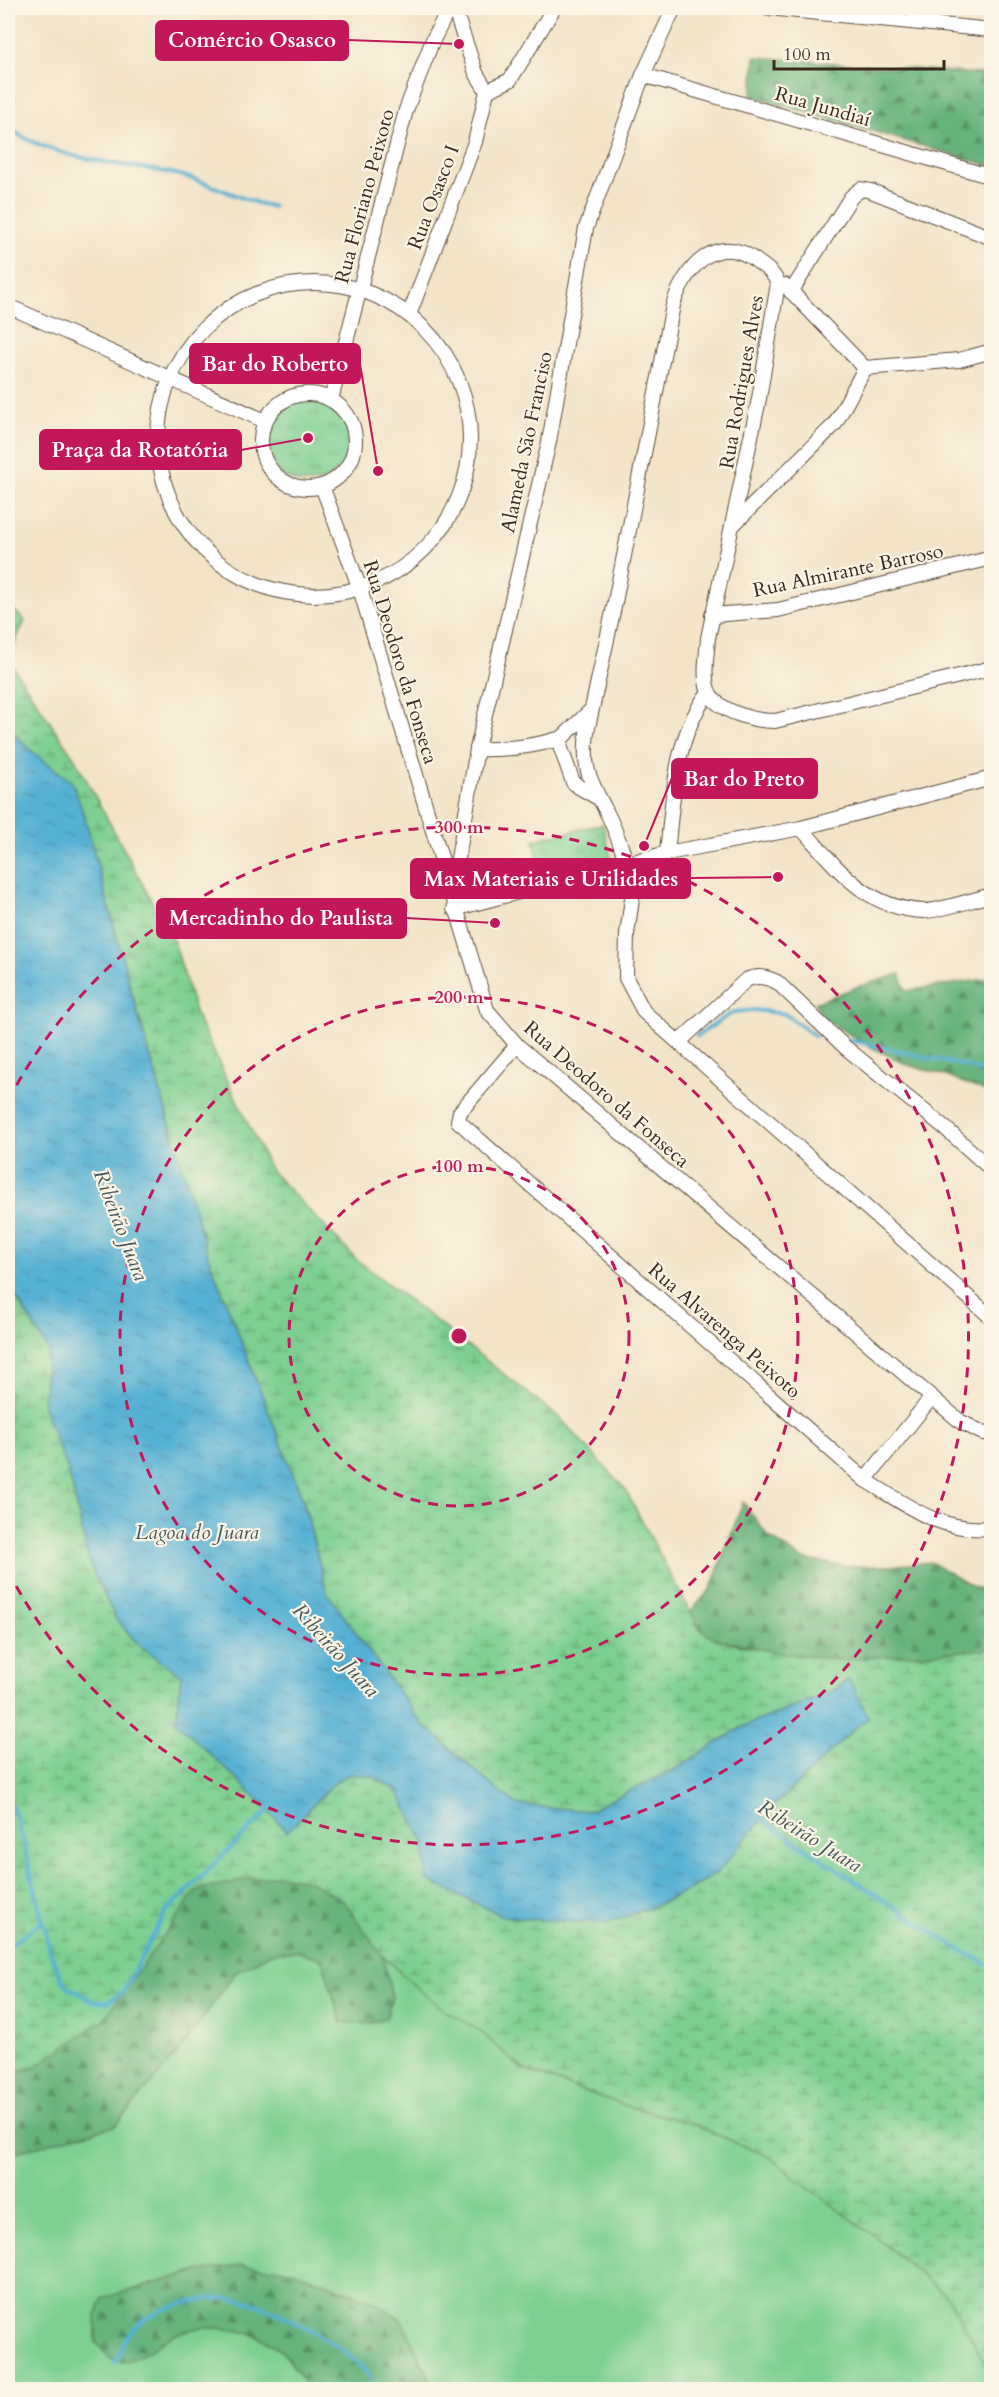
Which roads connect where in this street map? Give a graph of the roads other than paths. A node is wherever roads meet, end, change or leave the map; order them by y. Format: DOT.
graph roads {
  1 [pos="449,8"];
  2 [pos="454,8"];
  3 [pos="554,8"];
  4 [pos="674,8"];
  5 [pos="768,8"];
  6 [pos="992,30"];
  7 [pos="643,75"];
  8 [pos="487,91"];
  9 [pos="992,177"];
  10 [pos="992,238"];
  11 [pos="773,274"];
  12 [pos="360,290"];
  13 [pos="791,292"];
  14 [pos="8,306"];
  15 [pos="409,315"];
  16 [pos="992,351"];
  17 [pos="865,368"];
  18 [pos="169,380"];
  19 [pos="331,400"];
  20 [pos="265,421"];
  21 [pos="322,486"];
  22 [pos="733,525"];
  23 [pos="992,558"];
  24 [pos="360,589"];
  25 [pos="712,615"];
  26 [pos="992,668"];
  27 [pos="709,692"];
  28 [pos="592,710"];
  29 [pos="562,738"];
  30 [pos="477,749"];
  31 [pos="992,778"];
  32 [pos="598,798"];
  33 [pos="801,828"];
  34 [pos="667,853"];
  35 [pos="644,859"];
  36 [pos="627,863"];
  37 [pos="992,895"];
  38 [pos="453,902"];
  39 [pos="679,1042"];
  40 [pos="516,1045"];
  41 [pos="992,1170"];
  42 [pos="992,1318"];
  43 [pos="932,1397"];
  44 [pos="992,1432"];
  45 [pos="865,1480"];
  46 [pos="992,1528"];
  1 -- 12 [label="street, Rua Floriano Peixoto"];
  2 -- 8 [label="street"];
  3 -- 8 [label="street"];
  4 -- 7 [label="street, Alameda São Franciso"];
  5 -- 6 [label="street"];
  7 -- 9 [label="street, Rua Jundiaí"];
  7 -- 30 [label="street, Alameda São Franciso"];
  8 -- 15 [label="street, Rua Osasco I"];
  10 -- 13 [label="street"];
  11 -- 13 [label="street"];
  11 -- 22 [label="street, Rua Rodrigues Alves"];
  11 -- 28 [label="street, Rua Rodrigues Alves"];
  12 -- 15 [label="street"];
  12 -- 18 [label="street"];
  12 -- 19 [label="street, Rua Floriano Peixoto"];
  13 -- 17 [label="street"];
  14 -- 18 [label="street"];
  15 -- 24 [label="street"];
  16 -- 17 [label="street"];
  17 -- 22 [label="street"];
  18 -- 20 [label="street"];
  18 -- 24 [label="street"];
  19 -- 20 [label="street"];
  19 -- 21 [label="street"];
  20 -- 21 [label="street"];
  21 -- 24 [label="street, Rua Deodoro da Fonseca"];
  22 -- 25 [label="street, Rua Rodrigues Alves"];
  23 -- 25 [label="street, Rua Almirante Barroso"];
  24 -- 38 [label="street, Rua Deodoro da Fonseca"];
  25 -- 27 [label="street, Rua Rodrigues Alves"];
  26 -- 27 [label="street"];
  27 -- 34 [label="street"];
  28 -- 29 [label="street"];
  28 -- 32 [label="street, Rua Rodrigues Alves"];
  29 -- 30 [label="street"];
  29 -- 32 [label="street"];
  30 -- 38 [label="street, Alameda São Franciso"];
  31 -- 33 [label="street"];
  32 -- 36 [label="street, Rua Rodrigues Alves"];
  33 -- 34 [label="street"];
  33 -- 37 [label="street"];
  34 -- 35 [label="street"];
  35 -- 36 [label="street"];
  35 -- 39 [label="street"];
  36 -- 38 [label="street"];
  38 -- 40 [label="street, Rua Deodoro da Fonseca"];
  39 -- 41 [label="street"];
  39 -- 42 [label="street"];
  40 -- 43 [label="street, Rua Deodoro da Fonseca"];
  40 -- 45 [label="street, Rua Alvarenga Peixoto"];
  43 -- 44 [label="street, Rua Deodoro da Fonseca"];
  43 -- 45 [label="street"];
  45 -- 46 [label="street, Rua Alvarenga Peixoto"];
}
